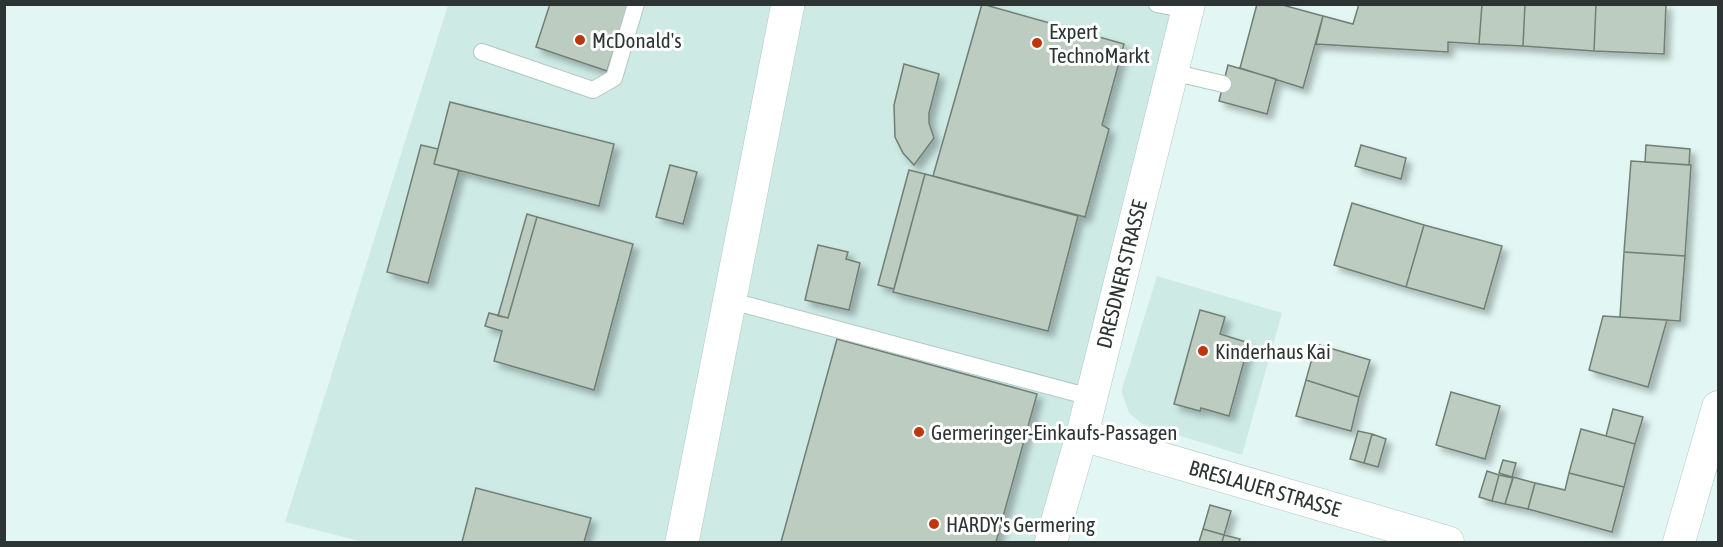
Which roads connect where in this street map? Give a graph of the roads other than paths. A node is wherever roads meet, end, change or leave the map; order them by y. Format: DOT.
graph roads {
  1 [pos="636,4"];
  2 [pos="1157,4"];
  3 [pos="1188,7"];
  4 [pos="790,10"];
  5 [pos="482,52"];
  6 [pos="1172,72"];
  7 [pos="1223,84"];
  8 [pos="728,300"];
  9 [pos="1090,397"];
  10 [pos="1719,407"];
  11 [pos="1082,435"];
  12 [pos="682,543"];
  13 [pos="1051,543"];
  14 [pos="1448,543"];
  15 [pos="1679,543"];
  1 -- 5 [label="lane"];
  2 -- 3 [label="lane"];
  3 -- 6 [label="street, DRESDNER STRASSE"];
  4 -- 8 [label="main road"];
  6 -- 7 [label="lane"];
  6 -- 9 [label="street, DRESDNER STRASSE"];
  8 -- 9 [label="lane"];
  8 -- 12 [label="main road"];
  9 -- 11 [label="street, DRESDNER STRASSE"];
  10 -- 15 [label="street"];
  11 -- 13 [label="street, DRESDNER STRASSE"];
  11 -- 14 [label="street, BRESLAUER STRASSE"];
}
